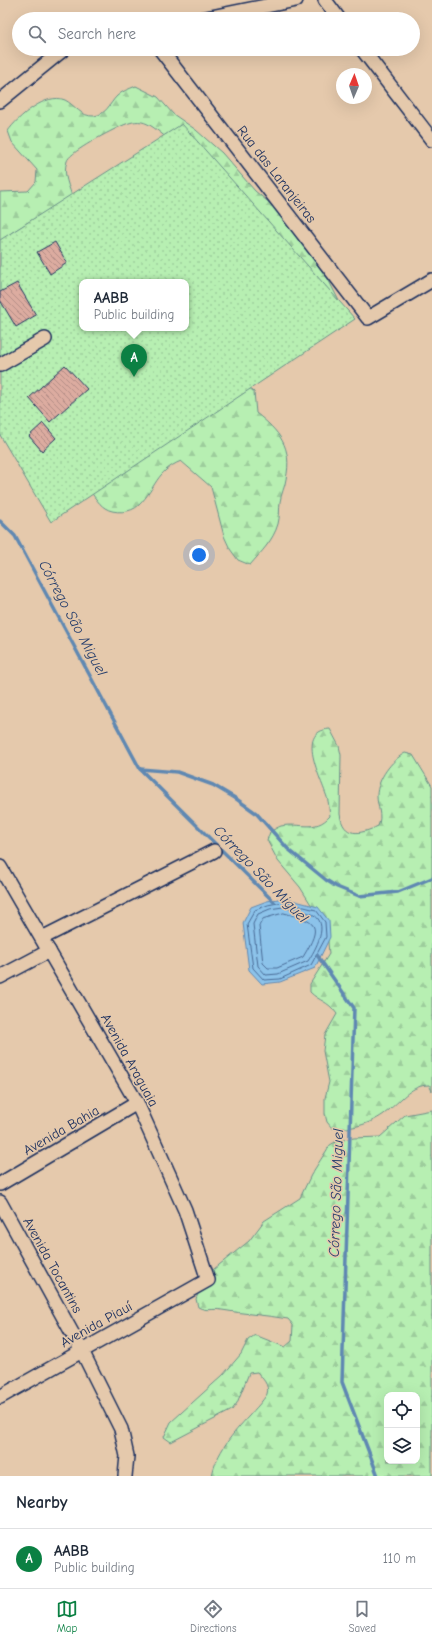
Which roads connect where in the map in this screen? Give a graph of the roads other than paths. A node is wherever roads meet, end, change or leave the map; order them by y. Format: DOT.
graph roads {
  1 [pos="296,0"];
  2 [pos="325,0"];
  3 [pos="237,12"];
  4 [pos="334,12"];
  5 [pos="55,56"];
  6 [pos="165,56"];
  7 [pos="367,56"];
  8 [pos="0,101"];
  9 [pos="432,140"];
  10 [pos="432,280"];
  11 [pos="45,339"];
  12 [pos="0,365"];
  13 [pos="214,851"];
  14 [pos="0,867"];
  15 [pos="42,938"];
  16 [pos="49,951"];
  17 [pos="0,977"];
  18 [pos="138,1103"];
  19 [pos="0,1184"];
  20 [pos="0,1202"];
  21 [pos="208,1280"];
  22 [pos="82,1351"];
  23 [pos="0,1397"];
  24 [pos="125,1476"];
  1 -- 3 [label="street"];
  2 -- 4 [label="street"];
  5 -- 8 [label="street"];
  6 -- 10 [label="street, Rua das Laranjeiras"];
  7 -- 9 [label="street"];
  11 -- 12 [label="street"];
  13 -- 15 [label="street"];
  14 -- 15 [label="street, Avenida Araguaia"];
  15 -- 16 [label="street, Avenida Araguaia"];
  16 -- 17 [label="street"];
  16 -- 18 [label="street, Avenida Araguaia"];
  18 -- 19 [label="street, Avenida Bahia"];
  18 -- 21 [label="street, Avenida Araguaia"];
  20 -- 22 [label="street, Avenida Tocantins"];
  21 -- 22 [label="street, Avenida Piauí"];
  22 -- 23 [label="street, Avenida Piauí"];
  22 -- 24 [label="street, Avenida Tocantins"];
}
